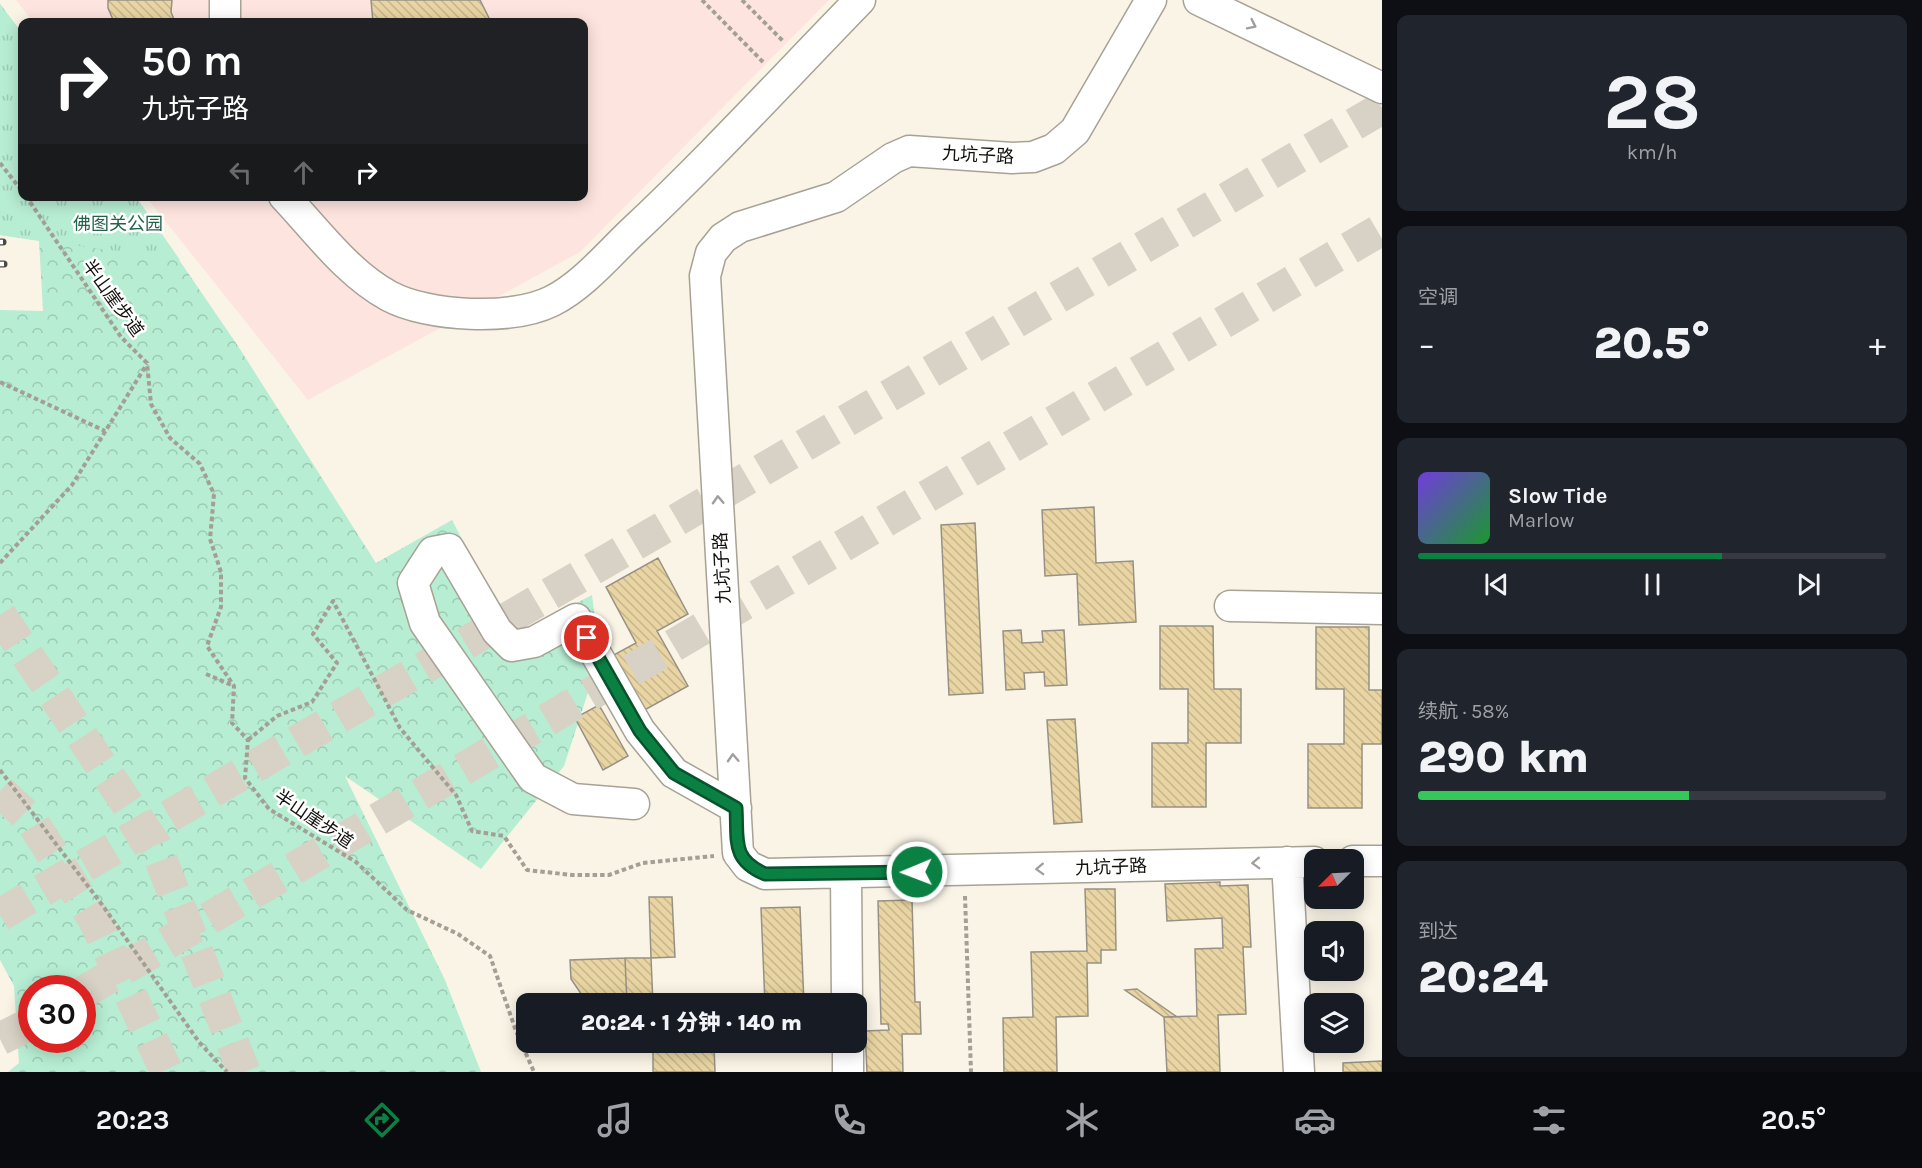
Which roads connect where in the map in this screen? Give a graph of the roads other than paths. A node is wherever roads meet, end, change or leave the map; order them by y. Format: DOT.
graph roads {
  1 [pos="225,0"];
  2 [pos="860,0"];
  3 [pos="1151,0"];
  4 [pos="1199,0"];
  5 [pos="225,18"];
  6 [pos="1382,88"];
  7 [pos="289,201"];
  8 [pos="1230,606"];
  9 [pos="1382,609"];
  10 [pos="634,804"];
  11 [pos="736,808"];
  12 [pos="1364,861"];
  13 [pos="1382,861"];
  14 [pos="1301,862"];
  15 [pos="846,873"];
  16 [pos="847,993"];
  17 [pos="848,1053"];
  18 [pos="848,1072"];
  19 [pos="1299,1072"];
  1 -- 5 [label="street"];
  2 -- 7 [label="street"];
  11 -- 3 [label="street, 九坑子路, one-way"];
  4 -- 6 [label="street, one-way"];
  8 -- 9 [label="street"];
  10 -- 11 [label="street"];
  11 -- 15 [label="street, 九坑子路"];
  12 -- 13 [label="street"];
  14 -- 15 [label="street, 九坑子路, one-way"];
  14 -- 19 [label="street"];
  15 -- 16 [label="street"];
  17 -- 18 [label="street"];
}
